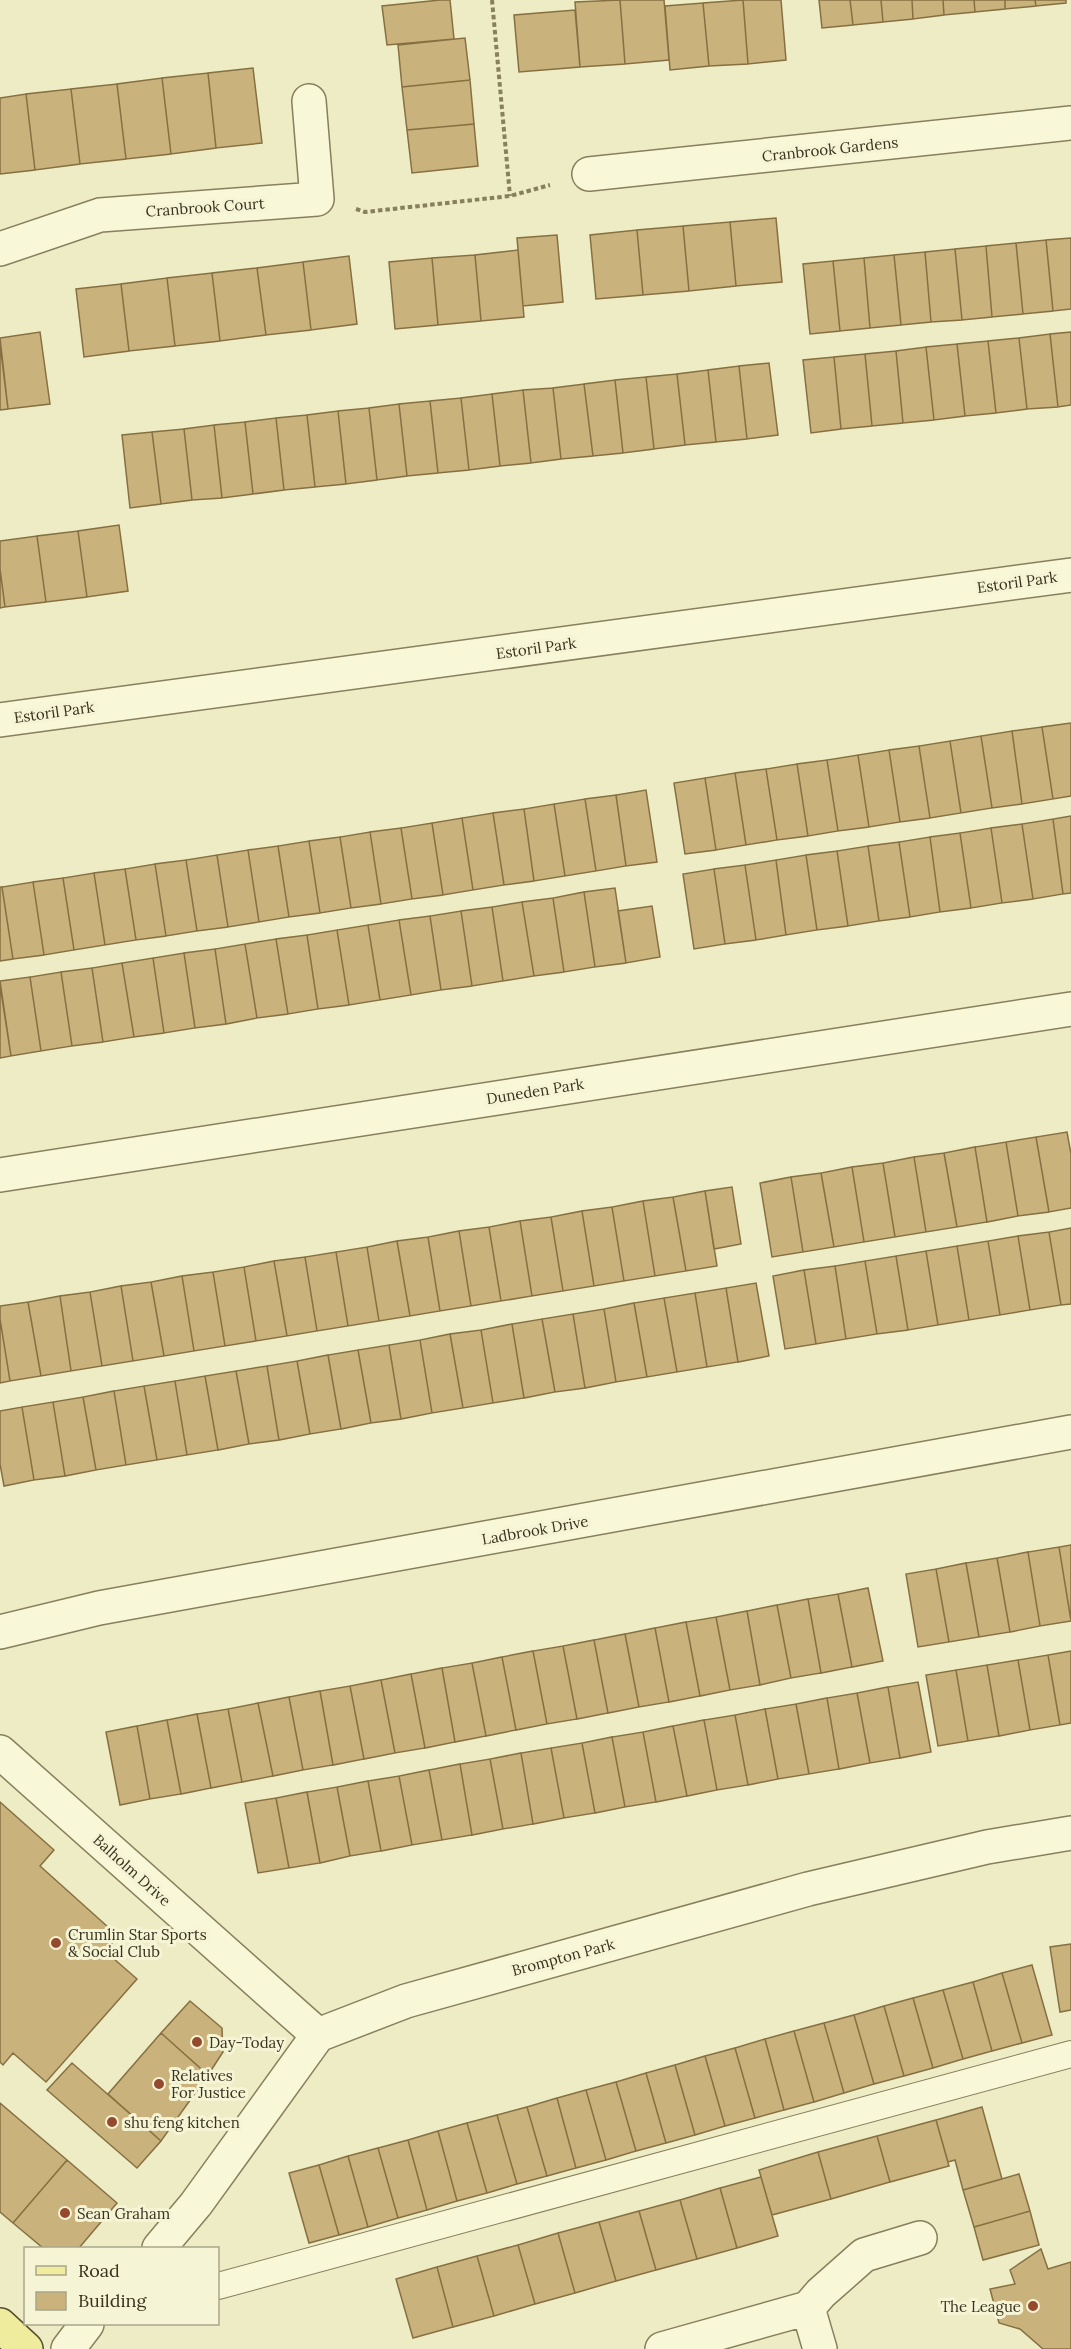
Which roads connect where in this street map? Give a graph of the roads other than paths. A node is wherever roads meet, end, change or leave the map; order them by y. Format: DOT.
graph roads {
  1 [pos="309,101"];
  2 [pos="1071,123"];
  3 [pos="589,174"];
  4 [pos="0,249"];
  5 [pos="1071,575"];
  6 [pos="0,720"];
  7 [pos="1071,1009"];
  8 [pos="0,1175"];
  9 [pos="1071,1432"];
  10 [pos="0,1632"];
  11 [pos="0,1752"];
  12 [pos="1071,1833"];
  13 [pos="318,2035"];
  14 [pos="1071,2054"];
  15 [pos="920,2238"];
  16 [pos="160,2247"];
  17 [pos="219,2286"];
  18 [pos="815,2301"];
  19 [pos="0,2325"];
  20 [pos="86,2325"];
  21 [pos="26,2349"];
  22 [pos="68,2349"];
  23 [pos="662,2349"];
  24 [pos="820,2349"];
  1 -- 4 [label="street, Cranbrook Court"];
  2 -- 3 [label="street, Cranbrook Gardens"];
  5 -- 6 [label="street, Estoril Park"];
  7 -- 8 [label="street, Duneden Park"];
  9 -- 10 [label="street, Ladbrook Drive"];
  11 -- 13 [label="street, Balholm Drive"];
  12 -- 13 [label="street, Brompton Park"];
  13 -- 16 [label="street"];
  14 -- 17 [label="lane"];
  15 -- 18 [label="street"];
  18 -- 23 [label="street"];
  18 -- 24 [label="street"];
  19 -- 21 [label="main road"];
  20 -- 22 [label="street"];
}
